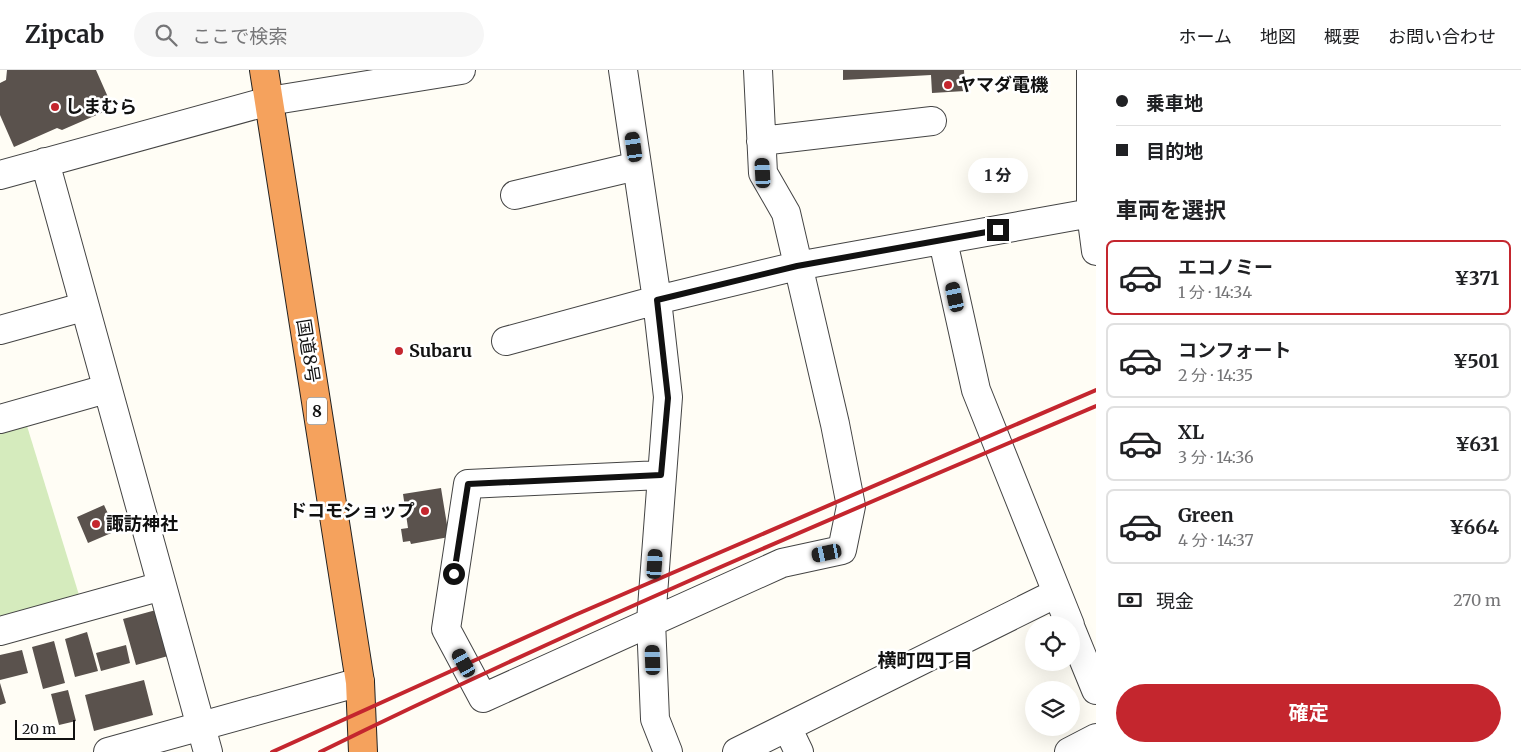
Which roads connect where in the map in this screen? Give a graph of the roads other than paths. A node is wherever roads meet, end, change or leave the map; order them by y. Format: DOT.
graph roads {
  1 [pos="264,70"];
  2 [pos="461,70"];
  3 [pos="623,70"];
  4 [pos="758,70"];
  5 [pos="1091,70"];
  6 [pos="269,101"];
  7 [pos="932,121"];
  8 [pos="762,142"];
  9 [pos="45,162"];
  10 [pos="637,166"];
  11 [pos="0,175"];
  12 [pos="515,195"];
  13 [pos="1091,213"];
  14 [pos="943,241"];
  15 [pos="1096,251"];
  16 [pos="797,266"];
  17 [pos="657,300"];
  18 [pos="83,307"];
  19 [pos="0,330"];
  20 [pos="506,341"];
  21 [pos="106,390"];
  22 [pos="0,419"];
  23 [pos="661,475"];
  24 [pos="162,586"];
  25 [pos="1057,593"];
  26 [pos="1066,616"];
  27 [pos="651,621"];
  28 [pos="0,631"];
  29 [pos="1080,651"];
  30 [pos="360,682"];
  31 [pos="1096,690"];
  32 [pos="202,726"];
  33 [pos="787,727"];
  34 [pos="1096,738"];
  35 [pos="108,752"];
  36 [pos="208,752"];
  37 [pos="363,752"];
  38 [pos="668,752"];
  39 [pos="737,752"];
  40 [pos="799,752"];
  41 [pos="1070,752"];
  1 -- 6 [label="highway, 国道8号 / 8"];
  2 -- 6 [label="street"];
  3 -- 10 [label="street"];
  4 -- 8 [label="street"];
  5 -- 13 [label="street"];
  6 -- 9 [label="street"];
  6 -- 30 [label="highway, 国道8号 / 8"];
  7 -- 8 [label="street"];
  8 -- 16 [label="street"];
  9 -- 11 [label="street"];
  9 -- 18 [label="street"];
  10 -- 12 [label="street"];
  10 -- 17 [label="street"];
  13 -- 14 [label="street"];
  13 -- 15 [label="street"];
  14 -- 16 [label="street"];
  14 -- 25 [label="street"];
  16 -- 17 [label="street"];
  16 -- 27 [label="street"];
  17 -- 20 [label="street"];
  17 -- 23 [label="street"];
  18 -- 19 [label="street"];
  18 -- 21 [label="street"];
  21 -- 22 [label="street"];
  21 -- 24 [label="street"];
  23 -- 27 [label="street"];
  23 -- 27 [label="street"];
  24 -- 28 [label="street"];
  24 -- 32 [label="street"];
  25 -- 26 [label="street"];
  25 -- 33 [label="street"];
  27 -- 38 [label="street"];
  29 -- 31 [label="street"];
  30 -- 32 [label="street"];
  30 -- 37 [label="highway, 国道8号 / 8"];
  32 -- 35 [label="street"];
  32 -- 36 [label="street"];
  33 -- 39 [label="street"];
  33 -- 40 [label="street"];
  34 -- 41 [label="street"];
}
